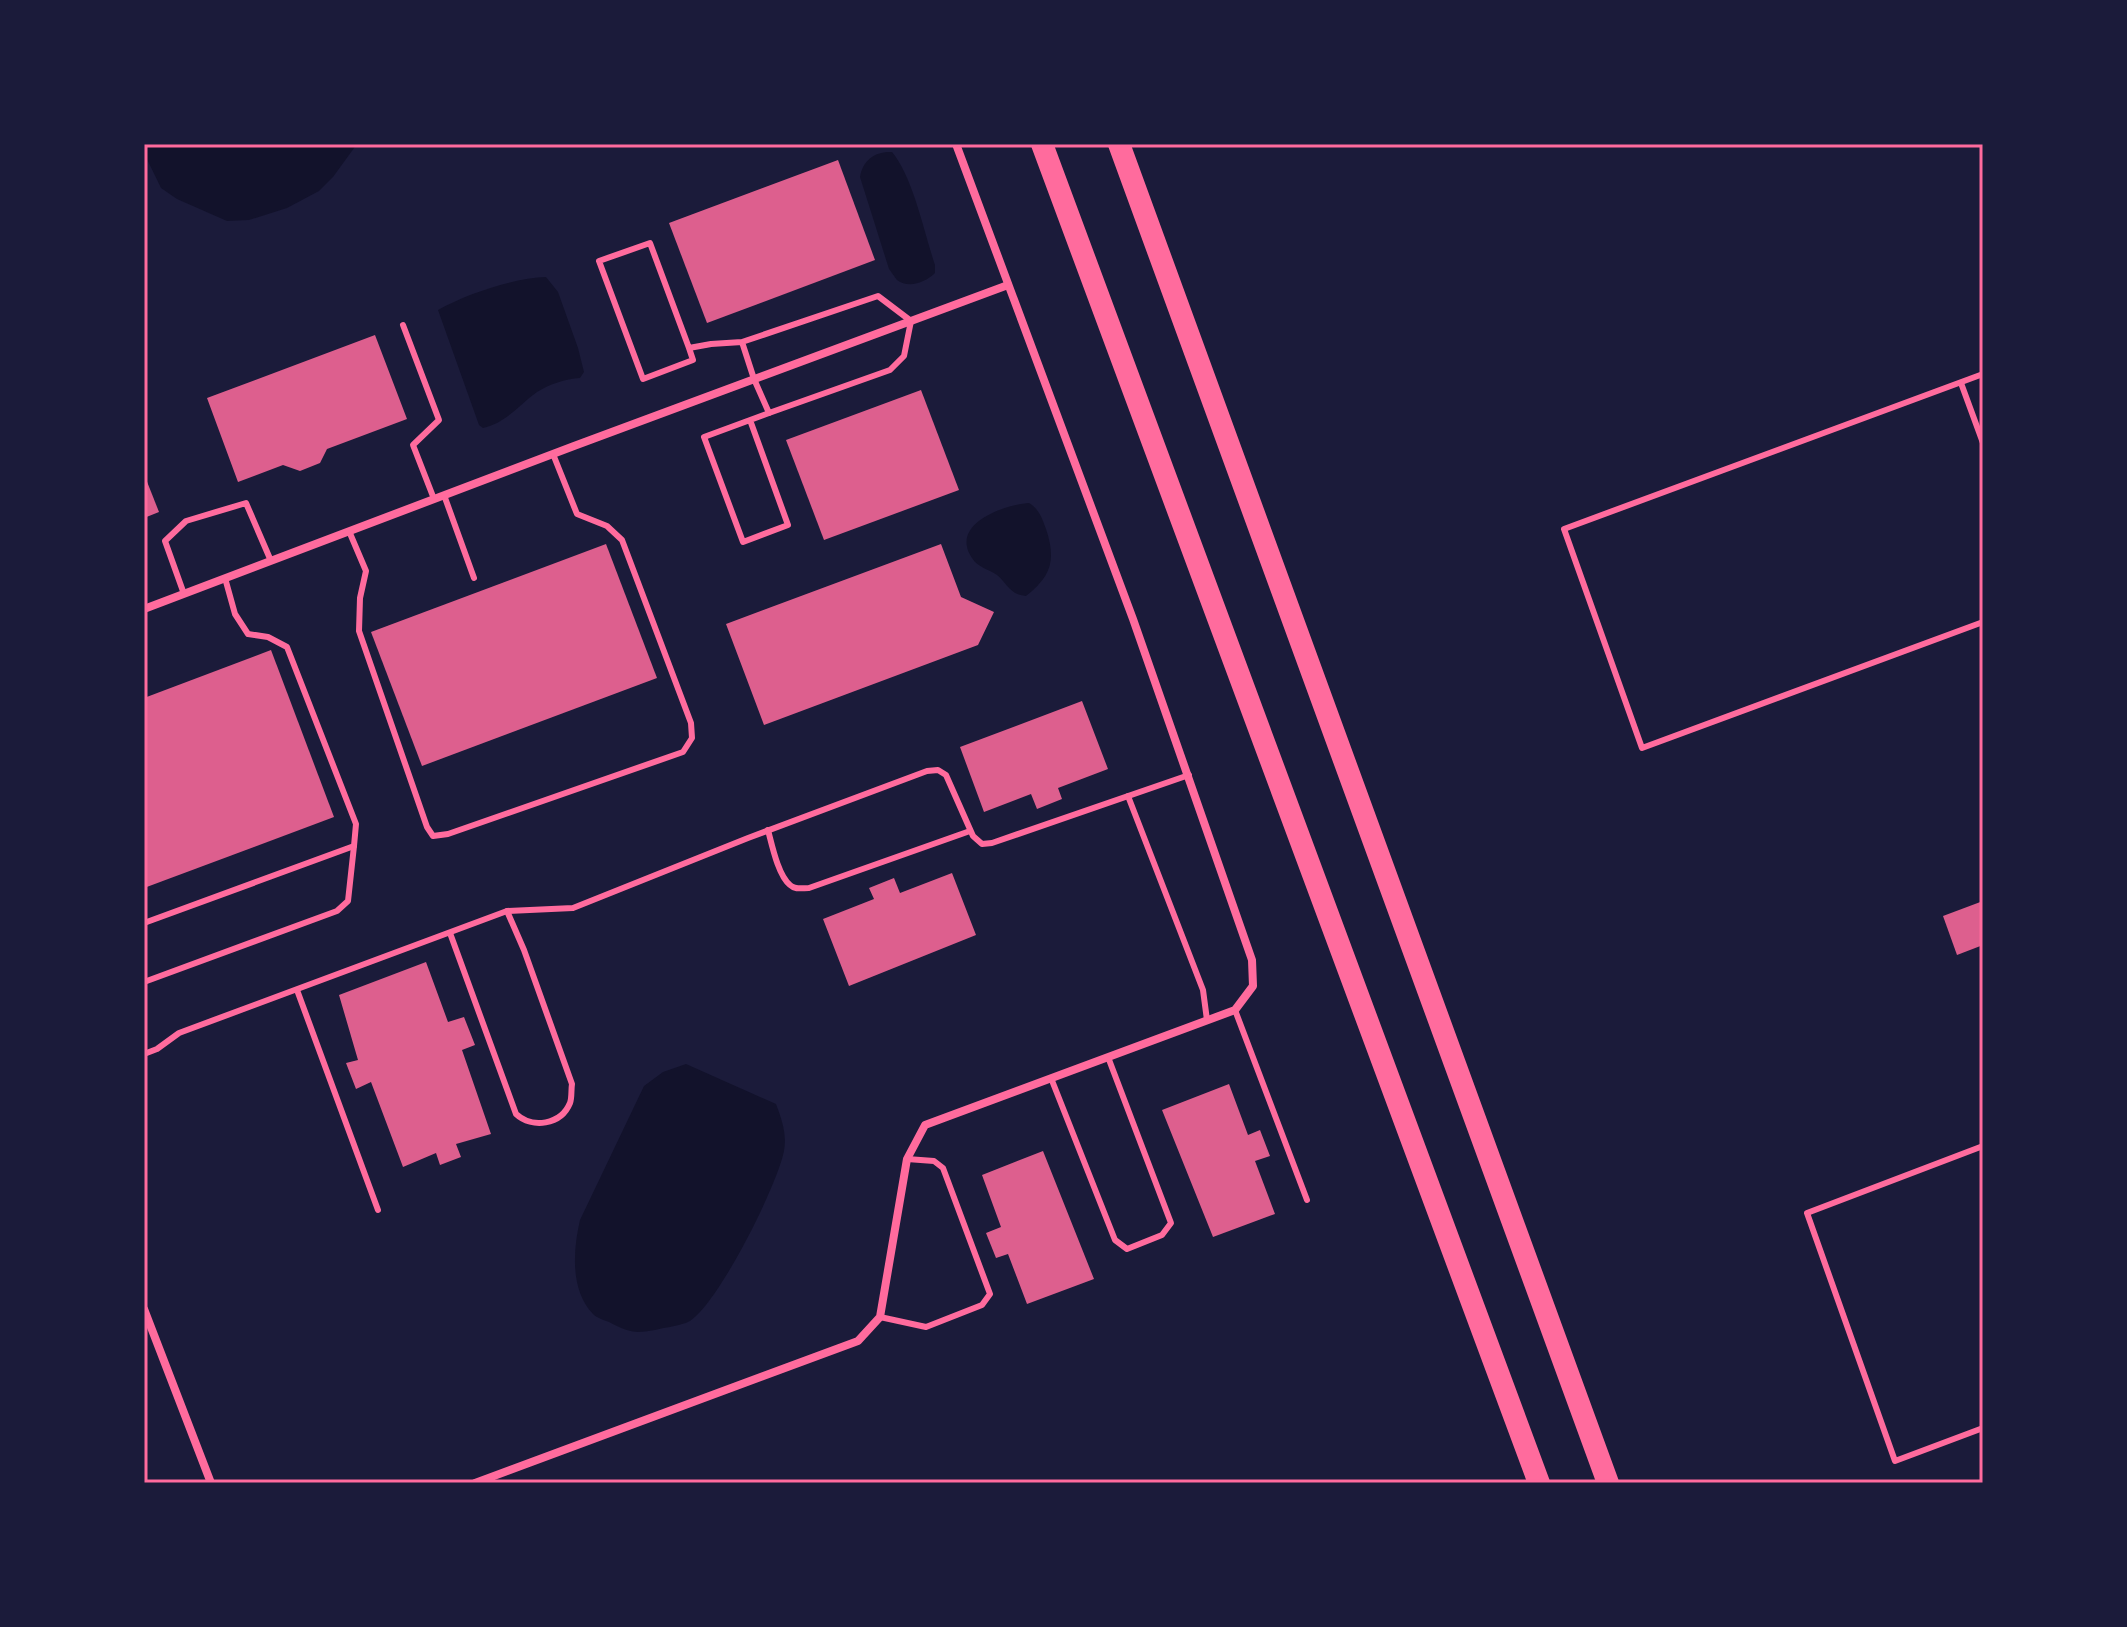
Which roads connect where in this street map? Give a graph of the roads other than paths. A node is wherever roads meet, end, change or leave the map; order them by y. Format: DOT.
graph roads {
  1 [pos="956,144"];
  2 [pos="1042,144"];
  3 [pos="1119,144"];
  4 [pos="1008,285"];
  5 [pos="911,321"];
  6 [pos="403,325"];
  7 [pos="742,342"];
  8 [pos="689,348"];
  9 [pos="1983,374"];
  10 [pos="754,379"];
  11 [pos="1961,383"];
  12 [pos="769,413"];
  13 [pos="750,420"];
  14 [pos="1983,443"];
  15 [pos="553,454"];
  16 [pos="444,495"];
  17 [pos="434,499"];
  18 [pos="349,531"];
  19 [pos="271,561"];
  20 [pos="225,578"];
  21 [pos="474,578"];
  22 [pos="184,594"];
  23 [pos="144,609"];
  24 [pos="1983,622"];
  25 [pos="1189,775"];
  26 [pos="1128,796"];
  27 [pos="768,830"];
  28 [pos="970,831"];
  29 [pos="354,846"];
  30 [pos="507,911"];
  31 [pos="144,923"];
  32 [pos="450,933"];
  33 [pos="144,982"];
  34 [pos="297,990"];
  35 [pos="1235,1010"];
  36 [pos="1207,1020"];
  37 [pos="144,1054"];
  38 [pos="1108,1057"];
  39 [pos="1051,1078"];
  40 [pos="1983,1146"];
  41 [pos="907,1159"];
  42 [pos="1307,1200"];
  43 [pos="378,1210"];
  44 [pos="144,1309"];
  45 [pos="880,1317"];
  46 [pos="1983,1428"];
  47 [pos="211,1483"];
  48 [pos="475,1483"];
  49 [pos="1539,1483"];
  50 [pos="1608,1483"];
  1 -- 4 [label="street"];
  2 -- 49 [label="highway"];
  3 -- 50 [label="highway"];
  4 -- 5 [label="street"];
  4 -- 25 [label="street"];
  5 -- 7 [label="lane"];
  5 -- 10 [label="street"];
  5 -- 12 [label="lane"];
  6 -- 17 [label="lane"];
  7 -- 8 [label="lane"];
  7 -- 10 [label="lane"];
  8 -- 8 [label="lane"];
  9 -- 11 [label="lane"];
  10 -- 12 [label="lane"];
  10 -- 15 [label="street"];
  11 -- 14 [label="lane"];
  11 -- 24 [label="lane"];
  12 -- 13 [label="lane"];
  13 -- 13 [label="lane"];
  15 -- 16 [label="street"];
  15 -- 18 [label="lane"];
  16 -- 17 [label="street"];
  16 -- 21 [label="lane"];
  17 -- 18 [label="street"];
  18 -- 19 [label="street"];
  19 -- 20 [label="street"];
  19 -- 22 [label="lane"];
  20 -- 22 [label="street"];
  20 -- 29 [label="lane"];
  22 -- 23 [label="street"];
  25 -- 26 [label="lane"];
  25 -- 35 [label="street"];
  26 -- 28 [label="lane"];
  26 -- 36 [label="lane"];
  27 -- 28 [label="lane"];
  27 -- 28 [label="lane"];
  27 -- 30 [label="lane"];
  29 -- 31 [label="lane"];
  29 -- 33 [label="lane"];
  30 -- 32 [label="lane"];
  30 -- 32 [label="lane"];
  32 -- 34 [label="lane"];
  34 -- 37 [label="lane"];
  34 -- 43 [label="lane"];
  35 -- 36 [label="street"];
  35 -- 42 [label="lane"];
  36 -- 38 [label="street"];
  38 -- 39 [label="street"];
  38 -- 39 [label="lane"];
  39 -- 41 [label="street"];
  40 -- 46 [label="lane"];
  41 -- 45 [label="street"];
  41 -- 45 [label="lane"];
  44 -- 47 [label="street"];
  45 -- 48 [label="street"];
}
